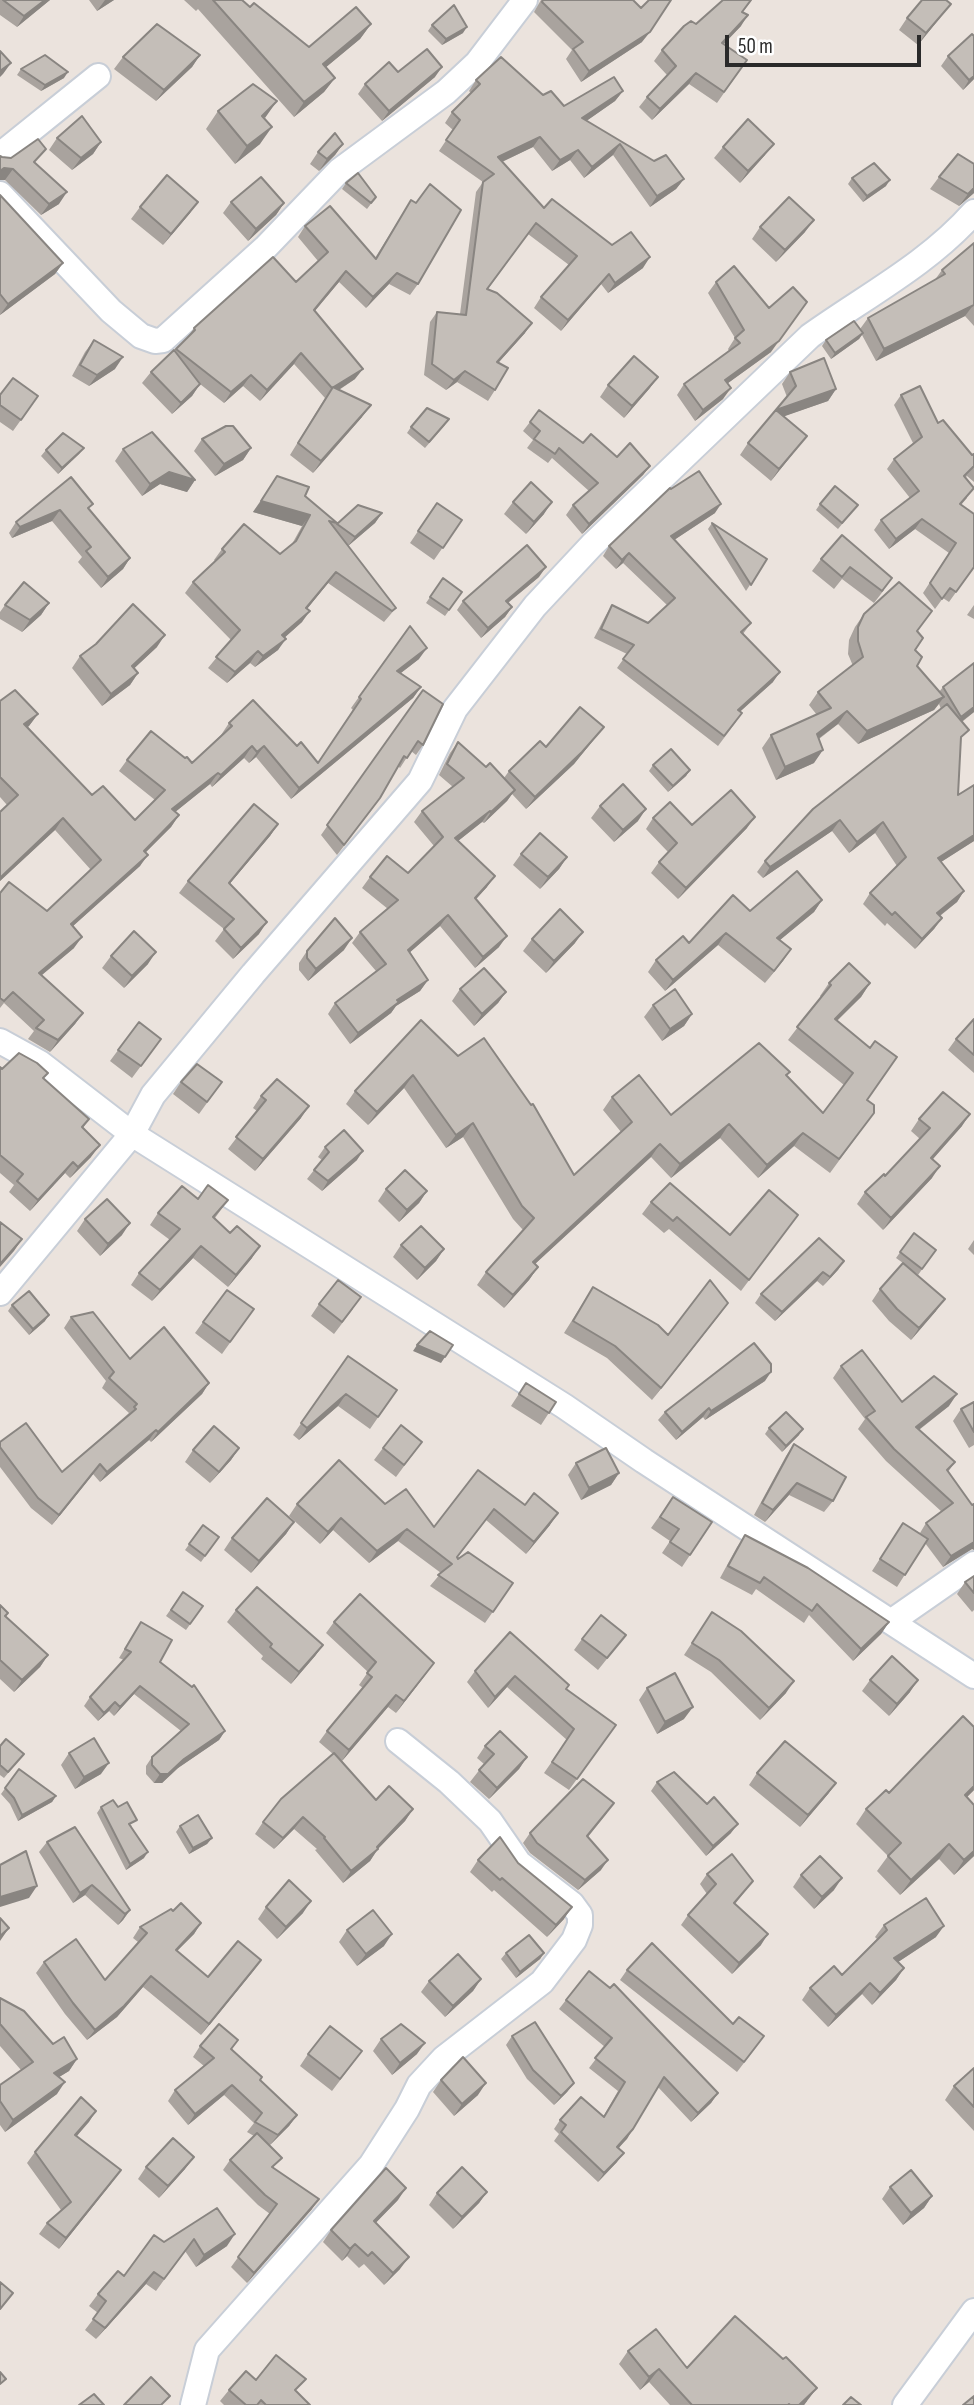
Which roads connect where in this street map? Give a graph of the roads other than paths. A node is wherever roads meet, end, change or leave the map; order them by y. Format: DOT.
graph roads {
  1 [pos="525,0"];
  2 [pos="98,76"];
  3 [pos="0,155"];
  4 [pos="0,194"];
  5 [pos="974,212"];
  6 [pos="0,1041"];
  7 [pos="132,1134"];
  8 [pos="0,1293"];
  9 [pos="974,1564"];
  10 [pos="892,1621"];
  11 [pos="974,1676"];
  12 [pos="398,1741"];
  13 [pos="971,2323"];
  14 [pos="193,2405"];
  15 [pos="905,2405"];
  1 -- 4 [label="street"];
  2 -- 3 [label="street"];
  5 -- 7 [label="street"];
  6 -- 7 [label="street"];
  7 -- 8 [label="street"];
  7 -- 10 [label="street"];
  9 -- 10 [label="street"];
  10 -- 11 [label="street"];
  12 -- 14 [label="street"];
  13 -- 15 [label="street"];
}
